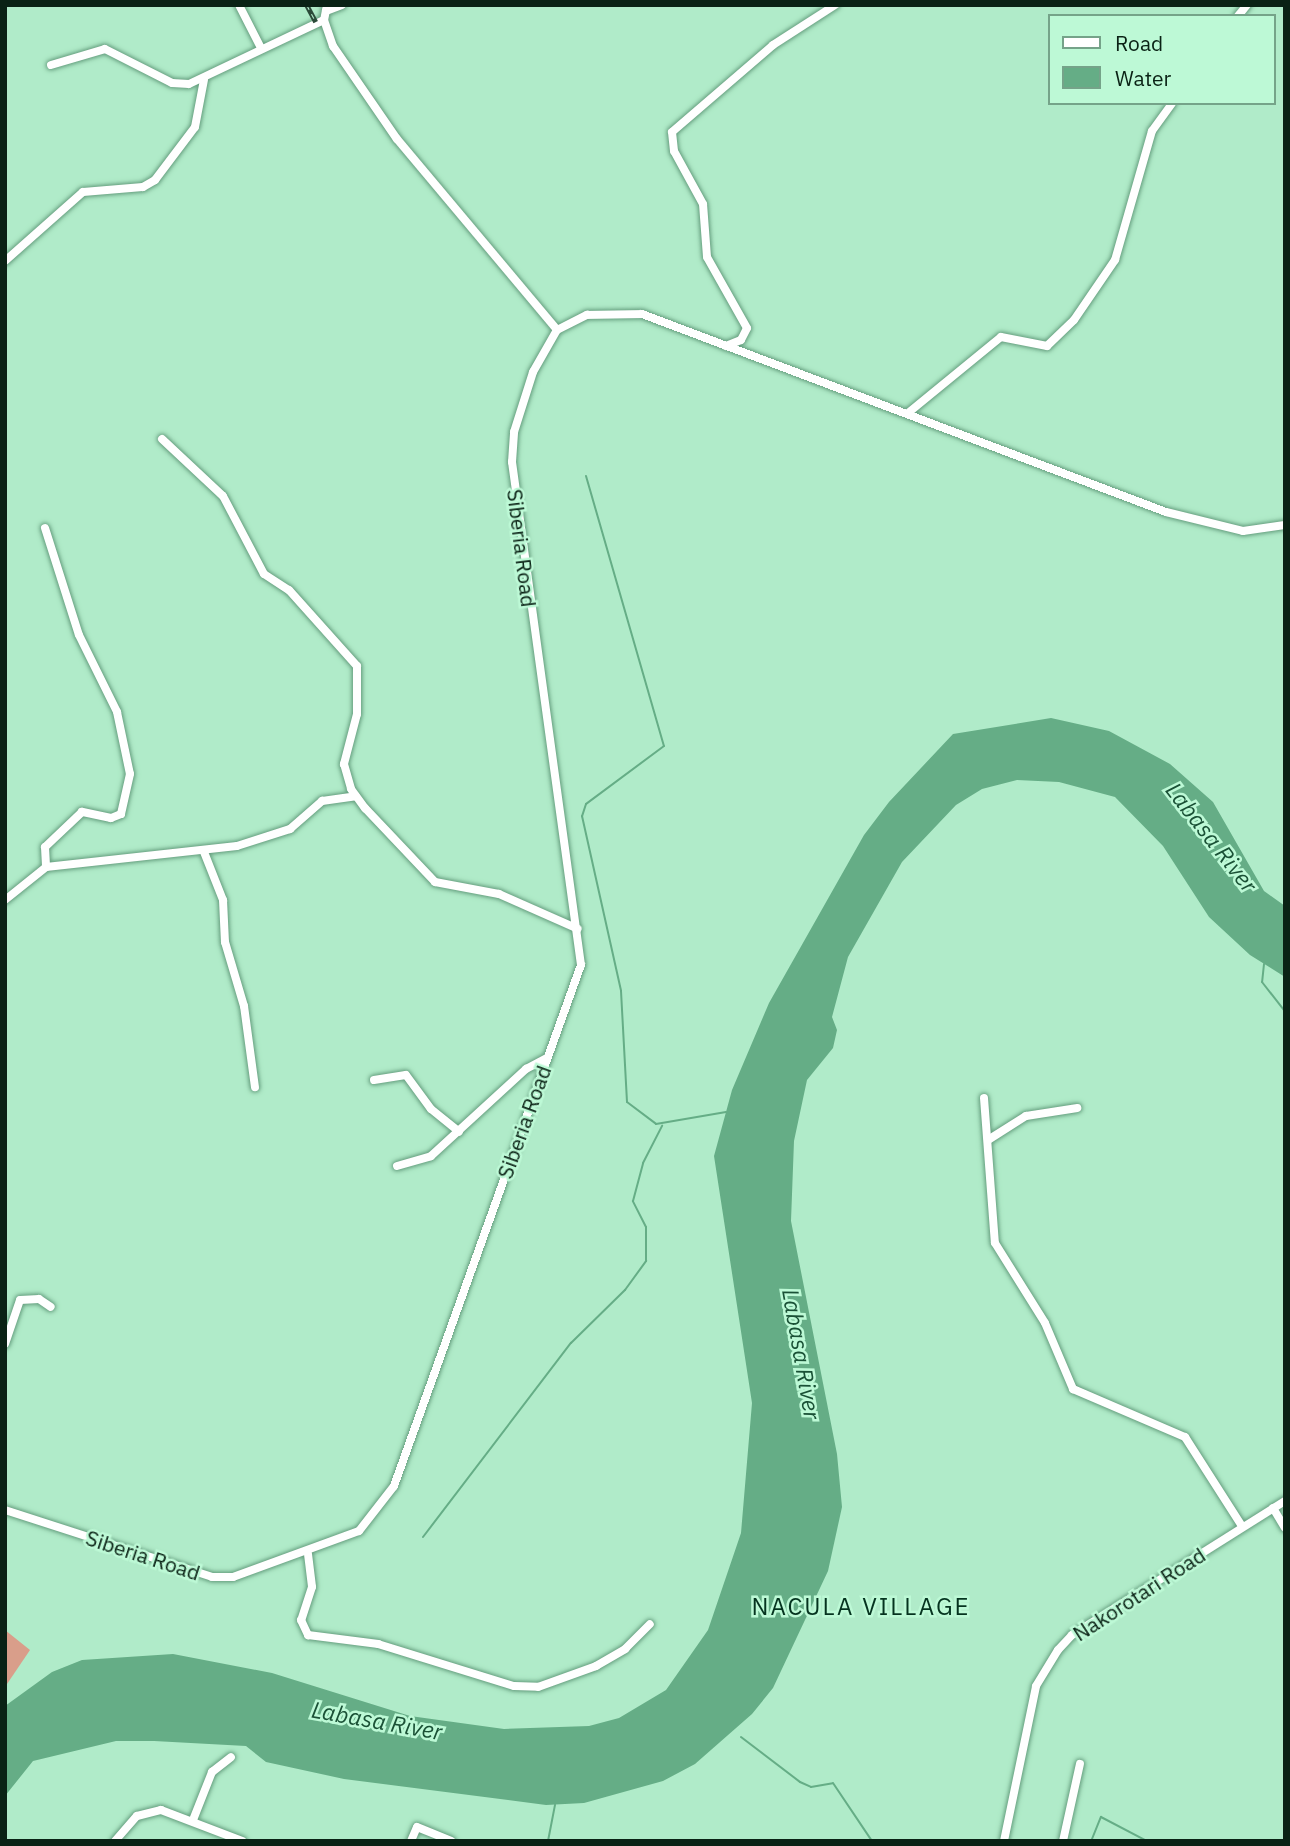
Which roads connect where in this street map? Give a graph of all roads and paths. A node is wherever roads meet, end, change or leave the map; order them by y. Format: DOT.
graph roads {
  1 [pos="239,5"];
  2 [pos="342,5"];
  3 [pos="835,5"];
  4 [pos="326,12"];
  5 [pos="261,48"];
  6 [pos="51,65"];
  7 [pos="204,80"];
  8 [pos="1171,105"];
  9 [pos="5,261"];
  10 [pos="557,330"];
  11 [pos="726,346"];
  12 [pos="908,413"];
  13 [pos="162,439"];
  14 [pos="1285,525"];
  15 [pos="45,528"];
  16 [pos="356,796"];
  17 [pos="204,852"];
  18 [pos="46,867"];
  19 [pos="5,900"];
  20 [pos="578,929"];
  21 [pos="547,1058"];
  22 [pos="374,1080"];
  23 [pos="255,1087"];
  24 [pos="984,1098"];
  25 [pos="1077,1108"];
  26 [pos="459,1132"];
  27 [pos="988,1140"];
  28 [pos="397,1166"];
  29 [pos="51,1307"];
  30 [pos="5,1344"];
  31 [pos="1285,1501"];
  32 [pos="1273,1508"];
  33 [pos="5,1510"];
  34 [pos="1242,1526"];
  35 [pos="1285,1528"];
  36 [pos="308,1554"];
  37 [pos="650,1624"];
  38 [pos="231,1757"];
  39 [pos="1080,1764"];
  40 [pos="193,1820"];
  41 [pos="115,1841"];
  42 [pos="242,1841"];
  43 [pos="411,1841"];
  44 [pos="451,1841"];
  45 [pos="1004,1841"];
  46 [pos="1063,1841"];
  1 -- 5 [label="street"];
  2 -- 4 [label="street"];
  3 -- 11 [label="street"];
  4 -- 5 [label="street"];
  4 -- 10 [label="street"];
  5 -- 7 [label="street"];
  6 -- 7 [label="street"];
  7 -- 9 [label="street"];
  8 -- 12 [label="street"];
  10 -- 11 [label="street"];
  10 -- 20 [label="street, Siberia Road"];
  11 -- 12 [label="street"];
  12 -- 14 [label="street"];
  13 -- 16 [label="street"];
  15 -- 18 [label="street"];
  16 -- 17 [label="street"];
  16 -- 20 [label="street"];
  17 -- 18 [label="street"];
  17 -- 23 [label="street"];
  18 -- 19 [label="street"];
  20 -- 21 [label="street, Siberia Road"];
  21 -- 26 [label="street"];
  21 -- 36 [label="street, Siberia Road"];
  22 -- 26 [label="street"];
  24 -- 27 [label="street"];
  25 -- 27 [label="street"];
  26 -- 28 [label="street"];
  27 -- 34 [label="street"];
  29 -- 30 [label="street"];
  31 -- 32 [label="street, Nakorotari Road"];
  32 -- 34 [label="street, Nakorotari Road"];
  32 -- 35 [label="street"];
  33 -- 36 [label="street, Siberia Road"];
  34 -- 45 [label="street, Nakorotari Road"];
  36 -- 37 [label="street"];
  38 -- 40 [label="street"];
  39 -- 46 [label="street"];
  40 -- 41 [label="street"];
  40 -- 42 [label="street"];
  43 -- 44 [label="street"];
}
